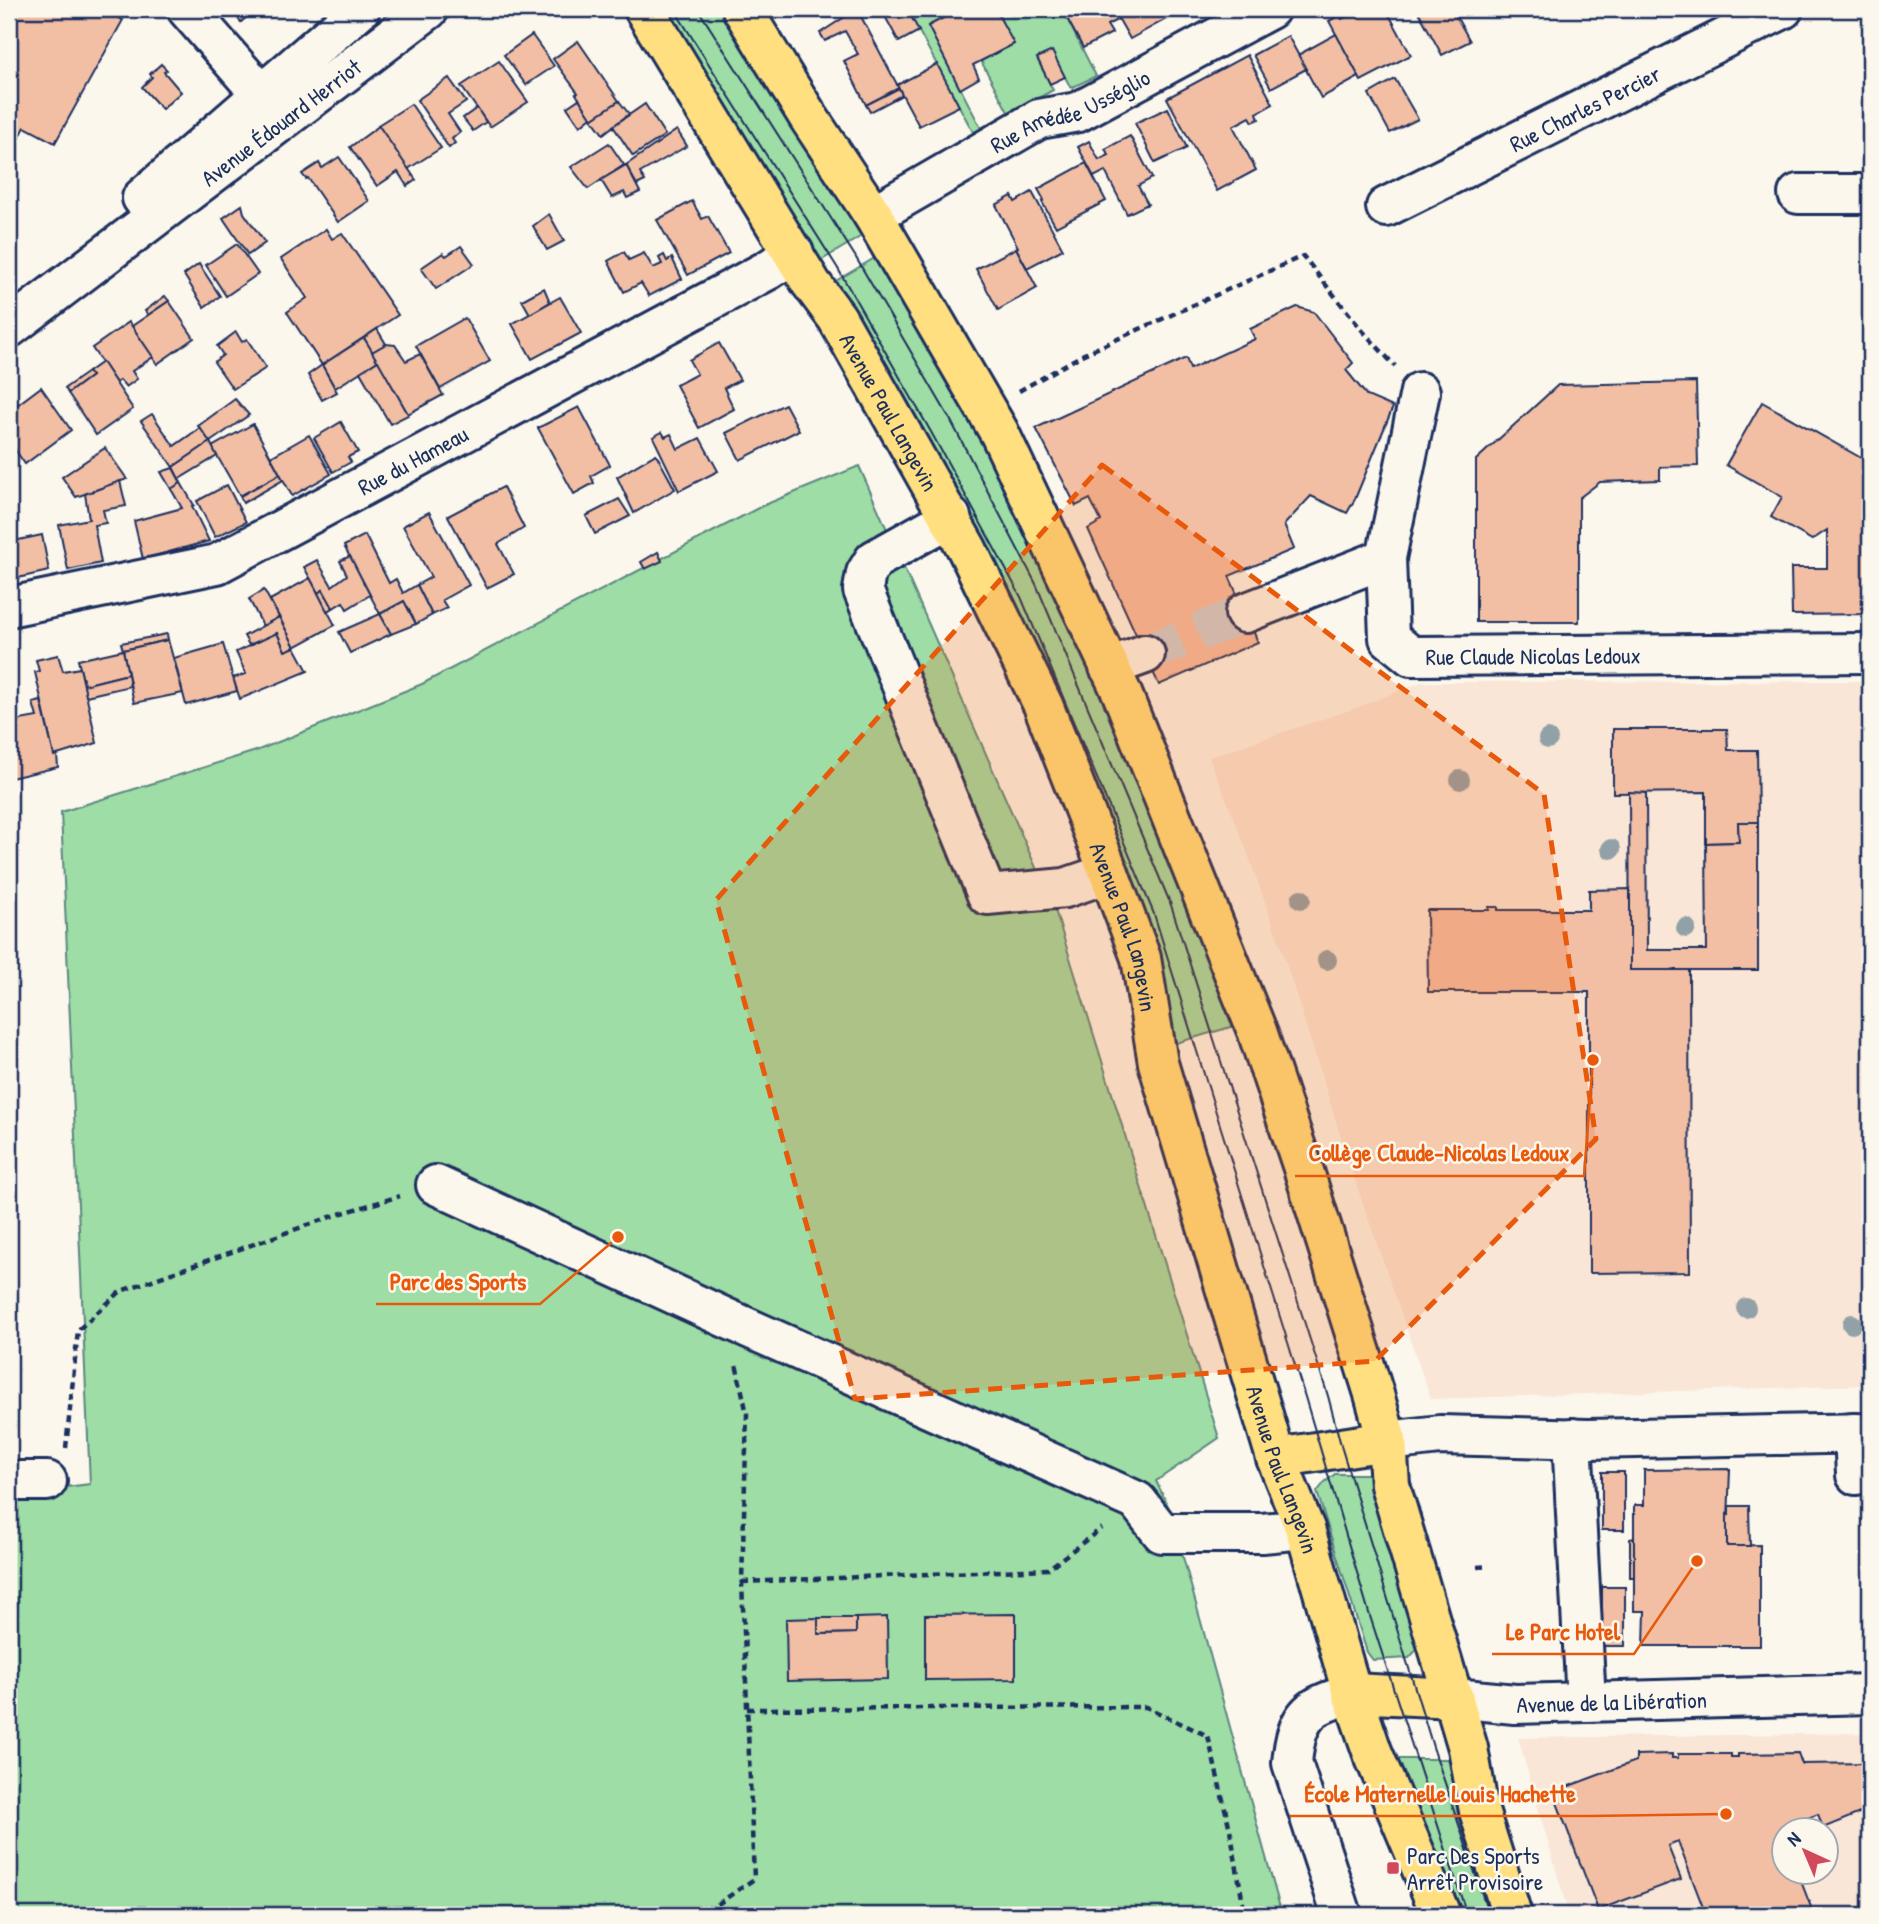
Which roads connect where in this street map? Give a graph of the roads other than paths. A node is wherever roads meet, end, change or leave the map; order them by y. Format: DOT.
graph roads {
  1 [pos="187,9"];
  2 [pos="360,9"];
  3 [pos="429,9"];
  4 [pos="644,9"];
  5 [pos="742,9"];
  6 [pos="1270,9"];
  7 [pos="1783,9"];
  8 [pos="261,94"];
  9 [pos="1798,194"];
  10 [pos="1870,194"];
  11 [pos="1386,207"];
  12 [pos="873,215"];
  13 [pos="132,235"];
  14 [pos="794,253"];
  15 [pos="9,315"];
  16 [pos="9,328"];
  17 [pos="1420,392"];
  18 [pos="951,517"];
  19 [pos="1386,558"];
  20 [pos="9,607"];
  21 [pos="1245,613"];
  22 [pos="1870,653"];
  23 [pos="1145,654"];
  24 [pos="1110,667"];
  25 [pos="1109,873"];
  26 [pos="436,1185"];
  27 [pos="1862,1433"];
  28 [pos="1573,1438"];
  29 [pos="1387,1441"];
  30 [pos="1276,1458"];
  31 [pos="1856,1475"];
  32 [pos="9,1481"];
  33 [pos="47,1481"];
  34 [pos="1305,1529"];
  35 [pos="1352,1693"];
  36 [pos="1870,1694"];
  37 [pos="1454,1698"];
  38 [pos="1586,1702"];
  39 [pos="1342,1915"];
  40 [pos="1441,1915"];
  41 [pos="1513,1915"];
  1 -- 8 [label="street"];
  2 -- 8 [label="street, Avenue Édouard Herriot"];
  3 -- 13 [label="street, Avenue Édouard Herriot"];
  4 -- 14 [label="main road, Avenue Paul Langevin"];
  5 -- 12 [label="main road"];
  6 -- 12 [label="street, Rue Amédée Usséglio"];
  7 -- 11 [label="street, Rue Charles Percier"];
  8 -- 13 [label="street, Avenue Édouard Herriot"];
  8 -- 15 [label="street, Avenue Édouard Herriot"];
  9 -- 10 [label="street"];
  12 -- 24 [label="main road"];
  13 -- 16 [label="street, Avenue Édouard Herriot"];
  14 -- 18 [label="main road, Avenue Paul Langevin"];
  14 -- 20 [label="street, Rue du Hameau"];
  17 -- 19 [label="street, Rue Claude Nicolas Ledoux"];
  18 -- 25 [label="main road, Avenue Paul Langevin"];
  18 -- 25 [label="street"];
  19 -- 21 [label="street"];
  19 -- 22 [label="street, Rue Claude Nicolas Ledoux"];
  23 -- 24 [label="street"];
  24 -- 29 [label="main road"];
  25 -- 30 [label="main road, Avenue Paul Langevin"];
  26 -- 34 [label="street"];
  27 -- 28 [label="street"];
  27 -- 31 [label="street"];
  28 -- 29 [label="street"];
  28 -- 38 [label="street"];
  29 -- 30 [label="main road"];
  29 -- 37 [label="main road"];
  30 -- 34 [label="main road, Avenue Paul Langevin"];
  32 -- 33 [label="street"];
  34 -- 35 [label="main road, Avenue Paul Langevin"];
  35 -- 37 [label="main road, Avenue de la Libération"];
  35 -- 39 [label="street"];
  35 -- 40 [label="main road, Avenue Paul Langevin"];
  36 -- 38 [label="street, Avenue de la Libération"];
  37 -- 38 [label="street, Avenue de la Libération"];
  37 -- 41 [label="main road"];
}
